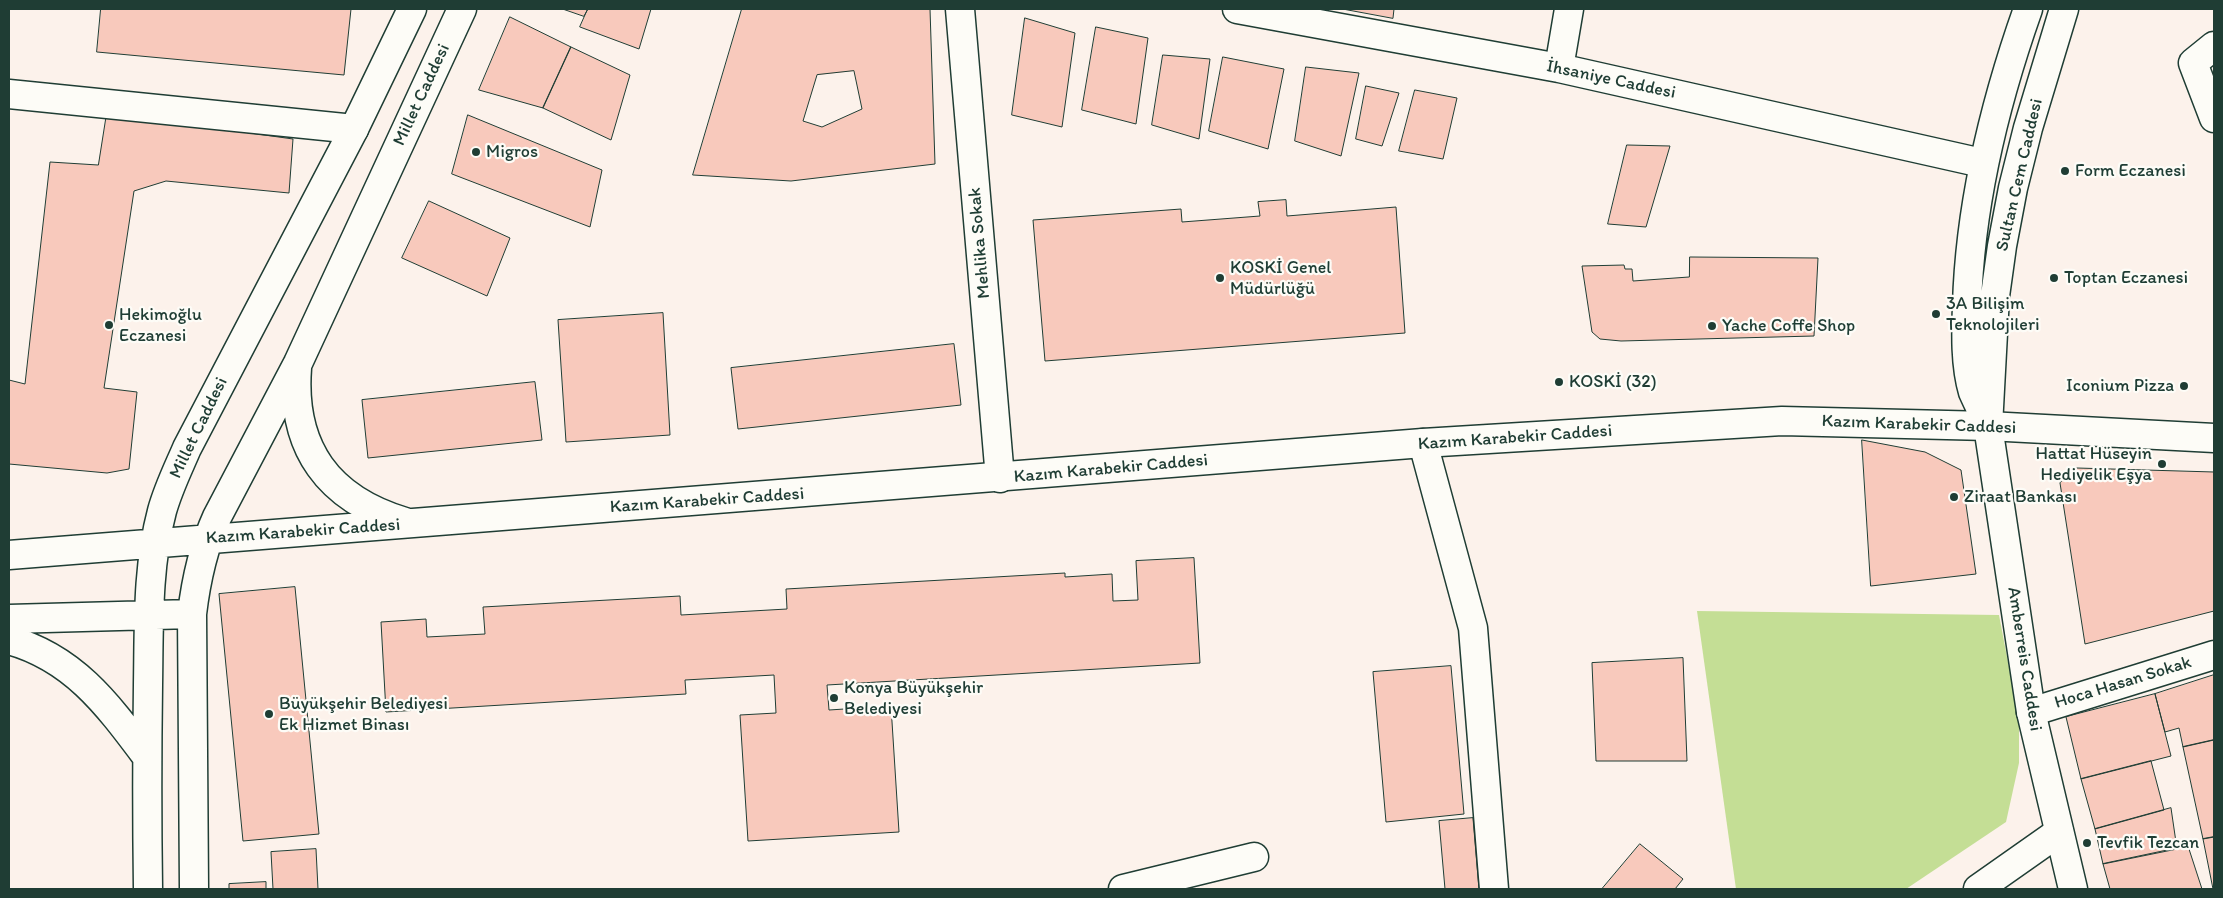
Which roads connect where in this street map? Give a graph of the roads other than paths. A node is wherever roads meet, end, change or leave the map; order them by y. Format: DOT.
graph roads {
  1 [pos="412,9"];
  2 [pos="462,9"];
  3 [pos="960,9"];
  4 [pos="1238,9"];
  5 [pos="1569,9"];
  6 [pos="2028,9"];
  7 [pos="2064,9"];
  8 [pos="2214,46"];
  9 [pos="1559,68"];
  10 [pos="9,94"];
  11 [pos="2214,118"];
  12 [pos="354,129"];
  13 [pos="1982,164"];
  14 [pos="298,363"];
  15 [pos="1988,426"];
  16 [pos="2214,438"];
  17 [pos="1423,443"];
  18 [pos="1000,478"];
  19 [pos="411,523"];
  20 [pos="207,539"];
  21 [pos="156,542"];
  22 [pos="9,555"];
  23 [pos="150,614"];
  24 [pos="192,614"];
  25 [pos="9,619"];
  26 [pos="9,640"];
  27 [pos="2214,655"];
  28 [pos="2031,712"];
  29 [pos="147,757"];
  30 [pos="2059,832"];
  31 [pos="1254,857"];
  32 [pos="148,889"];
  33 [pos="194,889"];
  34 [pos="1123,889"];
  35 [pos="1494,889"];
  36 [pos="1978,889"];
  37 [pos="2073,889"];
  1 -- 12 [label="main road, Millet Caddesi"];
  2 -- 14 [label="main road, Millet Caddesi"];
  3 -- 18 [label="main road, Mehlika Sokak"];
  4 -- 9 [label="main road, İhsaniye Caddesi"];
  5 -- 9 [label="main road"];
  6 -- 13 [label="main road, Sultan Cem Caddesi"];
  7 -- 15 [label="main road, Sultan Cem Caddesi"];
  8 -- 11 [label="main road"];
  9 -- 13 [label="main road, İhsaniye Caddesi"];
  10 -- 12 [label="main road"];
  12 -- 21 [label="main road, Millet Caddesi"];
  13 -- 15 [label="main road, Sultan Cem Caddesi"];
  14 -- 19 [label="main road"];
  14 -- 20 [label="main road, Millet Caddesi"];
  15 -- 16 [label="main road, Kazım Karabekir Caddesi"];
  15 -- 17 [label="main road, Kazım Karabekir Caddesi"];
  15 -- 28 [label="main road, Amberreis Caddesi"];
  17 -- 18 [label="main road, Kazım Karabekir Caddesi"];
  17 -- 35 [label="main road"];
  18 -- 19 [label="main road, Kazım Karabekir Caddesi"];
  19 -- 20 [label="main road, Kazım Karabekir Caddesi"];
  20 -- 21 [label="main road, Kazım Karabekir Caddesi"];
  20 -- 24 [label="main road, Millet Caddesi"];
  21 -- 22 [label="main road, Kazım Karabekir Caddesi"];
  21 -- 23 [label="main road, Millet Caddesi"];
  23 -- 24 [label="main road"];
  23 -- 25 [label="main road"];
  23 -- 29 [label="main road, Millet Caddesi"];
  24 -- 33 [label="main road, Millet Caddesi"];
  26 -- 29 [label="main road"];
  27 -- 28 [label="main road, Hoca Hasan Sokak"];
  28 -- 30 [label="main road, Amberreis Caddesi"];
  29 -- 32 [label="main road, Millet Caddesi"];
  30 -- 36 [label="main road"];
  30 -- 37 [label="main road, Amberreis Caddesi"];
  31 -- 34 [label="main road"];
}
